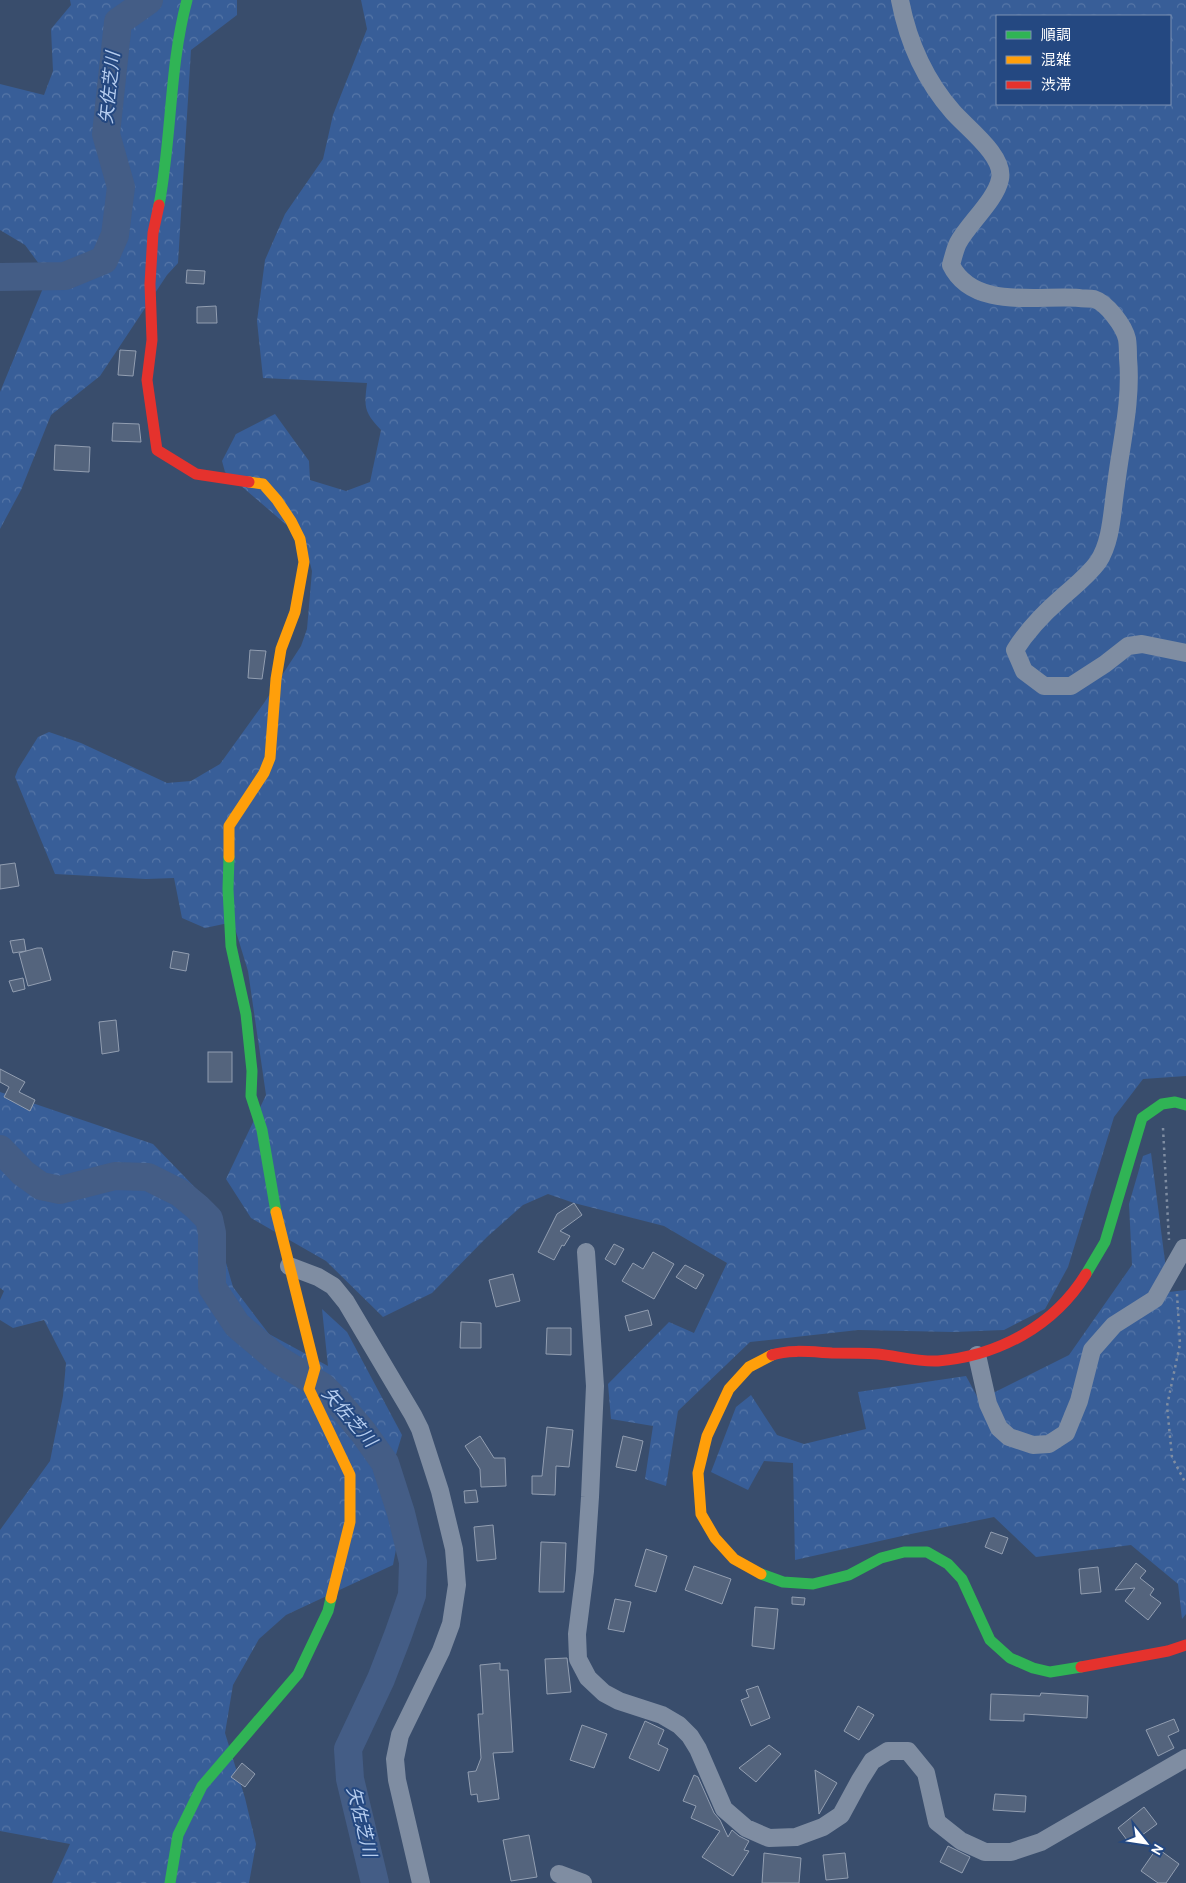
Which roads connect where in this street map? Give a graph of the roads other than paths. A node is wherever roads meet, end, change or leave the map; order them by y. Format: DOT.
graph roads {
  1 [pos="187,0"];
  2 [pos="900,0"];
  3 [pos="1186,653"];
  4 [pos="1186,1105"];
  5 [pos="1186,1248"];
  6 [pos="586,1252"];
  7 [pos="290,1266"];
  8 [pos="977,1355"];
  9 [pos="1186,1645"];
  10 [pos="1186,1758"];
  11 [pos="559,1874"];
  12 [pos="170,1883"];
  13 [pos="421,1883"];
  14 [pos="583,1883"];
  1 -- 7 [label="street"];
  2 -- 3 [label="street"];
  4 -- 8 [label="street"];
  5 -- 8 [label="street"];
  6 -- 10 [label="street"];
  7 -- 12 [label="street"];
  7 -- 13 [label="street"];
  8 -- 9 [label="street"];
  11 -- 14 [label="street"];
}
